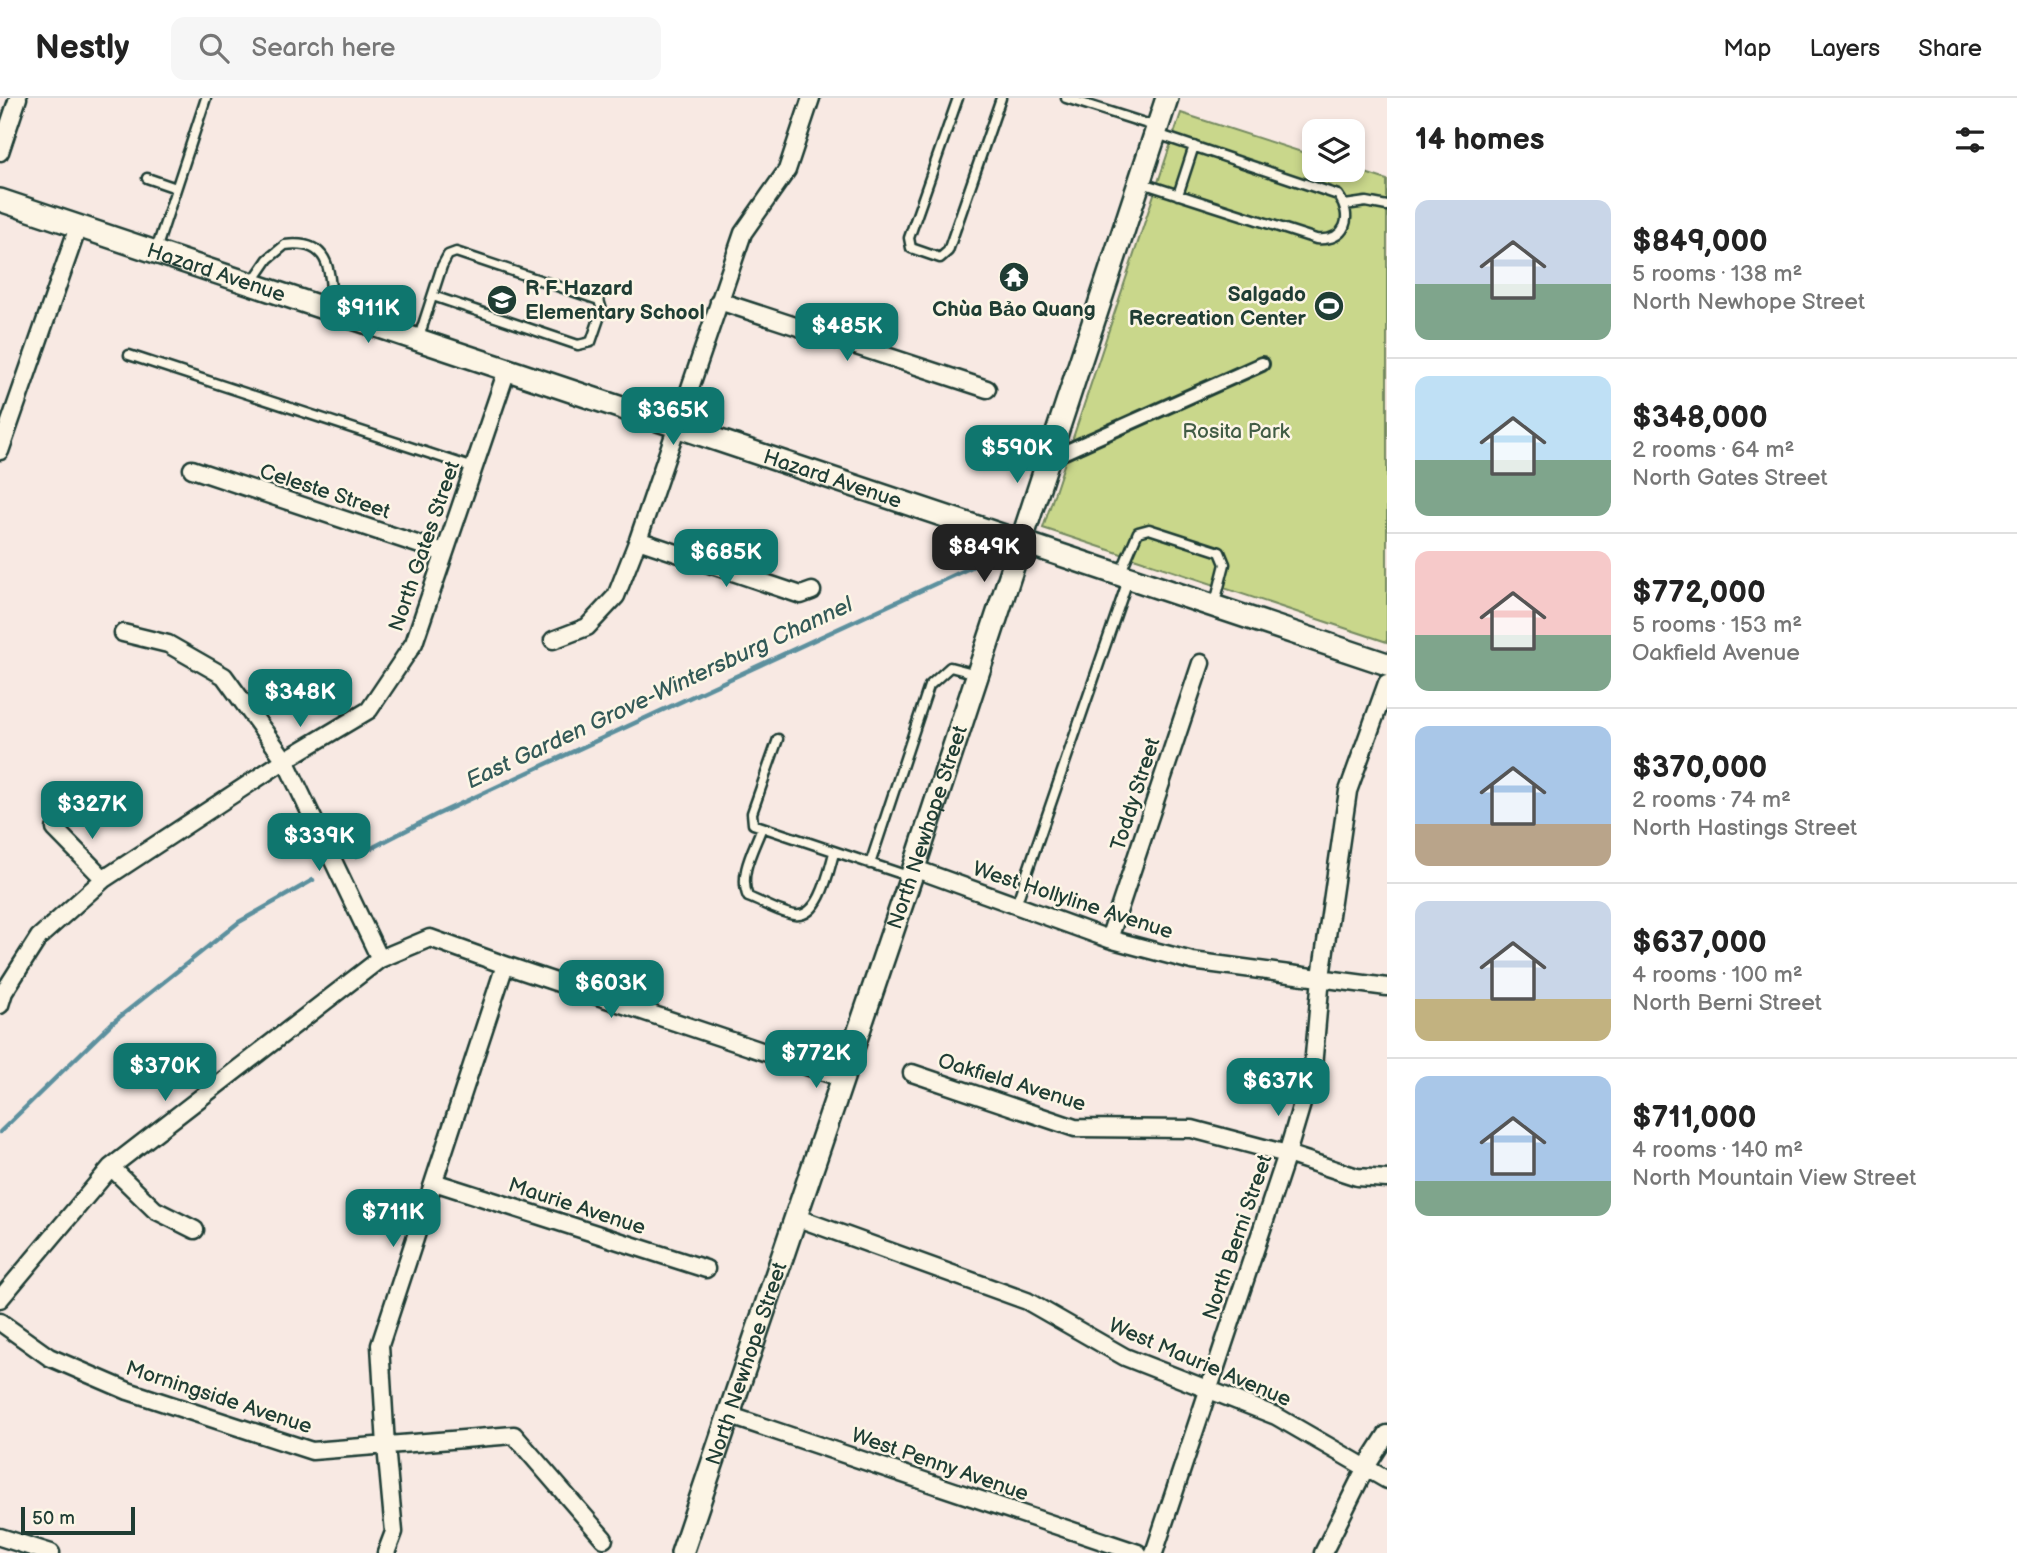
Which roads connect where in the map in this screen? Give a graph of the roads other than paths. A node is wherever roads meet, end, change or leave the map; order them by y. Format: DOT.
graph roads {
  1 [pos="18,98"];
  2 [pos="206,98"];
  3 [pos="811,98"];
  4 [pos="958,98"];
  5 [pos="1001,98"];
  6 [pos="1066,98"];
  7 [pos="1167,98"];
  8 [pos="1156,130"];
  9 [pos="1194,146"];
  10 [pos="0,152"];
  11 [pos="147,178"];
  12 [pos="1139,182"];
  13 [pos="176,188"];
  14 [pos="1178,195"];
  15 [pos="0,200"];
  16 [pos="1345,205"];
  17 [pos="1387,205"];
  18 [pos="78,227"];
  19 [pos="155,253"];
  20 [pos="250,285"];
  21 [pos="433,296"];
  22 [pos="719,301"];
  23 [pos="332,311"];
  24 [pos="418,340"];
  25 [pos="129,355"];
  26 [pos="1262,364"];
  27 [pos="508,370"];
  28 [pos="987,389"];
  29 [pos="6,416"];
  30 [pos="676,425"];
  31 [pos="0,452"];
  32 [pos="1047,460"];
  33 [pos="474,468"];
  34 [pos="192,469"];
  35 [pos="638,540"];
  36 [pos="1021,541"];
  37 [pos="444,553"];
  38 [pos="1124,576"];
  39 [pos="813,591"];
  40 [pos="1214,606"];
  41 [pos="123,633"];
  42 [pos="553,640"];
  43 [pos="1201,663"];
  44 [pos="1387,664"];
  45 [pos="977,674"];
  46 [pos="1387,683"];
  47 [pos="778,739"];
  48 [pos="285,760"];
  49 [pos="762,827"];
  50 [pos="55,829"];
  51 [pos="834,853"];
  52 [pos="870,864"];
  53 [pos="912,873"];
  54 [pos="104,879"];
  55 [pos="1016,905"];
  56 [pos="1109,939"];
  57 [pos="380,959"];
  58 [pos="505,965"];
  59 [pos="1321,977"];
  60 [pos="1387,987"];
  61 [pos="0,1005"];
  62 [pos="912,1073"];
  63 [pos="842,1078"];
  64 [pos="1287,1154"];
  65 [pos="111,1167"];
  66 [pos="1387,1179"];
  67 [pos="434,1182"];
  68 [pos="795,1217"];
  69 [pos="195,1230"];
  70 [pos="706,1269"];
  71 [pos="0,1299"];
  72 [pos="0,1322"];
  73 [pos="1207,1389"];
  74 [pos="728,1415"];
  75 [pos="1387,1434"];
  76 [pos="386,1446"];
  77 [pos="1366,1467"];
  78 [pos="1387,1480"];
  79 [pos="0,1537"];
  80 [pos="604,1539"];
  81 [pos="51,1553"];
  82 [pos="386,1553"];
  83 [pos="682,1553"];
  84 [pos="1138,1553"];
  85 [pos="1154,1553"];
  86 [pos="1324,1553"];
  1 -- 10 [label="street"];
  2 -- 13 [label="lane"];
  3 -- 22 [label="street"];
  4 -- 5 [label="lane"];
  6 -- 8 [label="lane"];
  7 -- 8 [label="street, North Newhope Street"];
  8 -- 9 [label="lane"];
  8 -- 12 [label="street, North Newhope Street"];
  9 -- 14 [label="lane"];
  9 -- 16 [label="lane"];
  11 -- 13 [label="lane"];
  12 -- 14 [label="lane"];
  12 -- 32 [label="street, North Newhope Street"];
  13 -- 19 [label="lane"];
  14 -- 16 [label="lane"];
  15 -- 18 [label="street, Hazard Avenue"];
  16 -- 17 [label="lane"];
  18 -- 19 [label="street, Hazard Avenue"];
  18 -- 29 [label="street"];
  19 -- 20 [label="street, Hazard Avenue"];
  20 -- 23 [label="street, Hazard Avenue"];
  20 -- 23 [label="lane"];
  21 -- 21 [label="lane"];
  21 -- 24 [label="lane"];
  22 -- 28 [label="street"];
  22 -- 30 [label="street"];
  23 -- 24 [label="street, Hazard Avenue"];
  24 -- 27 [label="street, Hazard Avenue"];
  25 -- 33 [label="lane"];
  26 -- 32 [label="street"];
  27 -- 30 [label="street, Hazard Avenue"];
  27 -- 33 [label="street, North Gates Street"];
  29 -- 31 [label="street"];
  30 -- 35 [label="street"];
  30 -- 36 [label="street, Hazard Avenue"];
  32 -- 36 [label="street, North Newhope Street"];
  33 -- 37 [label="street, North Gates Street"];
  34 -- 37 [label="street, Celeste Street"];
  35 -- 39 [label="street"];
  35 -- 42 [label="street"];
  36 -- 38 [label="street, Hazard Avenue"];
  36 -- 45 [label="street, North Newhope Street"];
  37 -- 48 [label="street, North Gates Street"];
  38 -- 40 [label="street, Hazard Avenue"];
  38 -- 40 [label="lane"];
  38 -- 55 [label="lane"];
  40 -- 44 [label="street, Hazard Avenue"];
  41 -- 48 [label="street"];
  43 -- 56 [label="street, Toddy Street"];
  45 -- 52 [label="lane"];
  45 -- 53 [label="street, North Newhope Street"];
  46 -- 59 [label="street, North Berni Street"];
  47 -- 49 [label="lane"];
  48 -- 54 [label="street, North Gates Street"];
  48 -- 57 [label="street"];
  49 -- 51 [label="lane"];
  49 -- 51 [label="lane"];
  50 -- 54 [label="street"];
  51 -- 52 [label="lane"];
  52 -- 53 [label="lane"];
  53 -- 55 [label="street, West Hollyline Avenue"];
  53 -- 63 [label="street, North Newhope Street"];
  54 -- 61 [label="street, North Gates Street"];
  55 -- 56 [label="street, West Hollyline Avenue"];
  56 -- 59 [label="street, West Hollyline Avenue"];
  57 -- 58 [label="street"];
  57 -- 65 [label="street"];
  58 -- 63 [label="street"];
  58 -- 67 [label="street"];
  59 -- 60 [label="street, West Hollyline Avenue"];
  59 -- 64 [label="street, North Berni Street"];
  62 -- 64 [label="street, Oakfield Avenue"];
  63 -- 68 [label="street, North Newhope Street"];
  64 -- 66 [label="street, Oakfield Avenue"];
  64 -- 73 [label="street, North Berni Street"];
  65 -- 69 [label="street"];
  65 -- 71 [label="street"];
  67 -- 70 [label="street, Maurie Avenue"];
  67 -- 76 [label="street"];
  68 -- 73 [label="street, West Maurie Avenue"];
  68 -- 74 [label="street, North Newhope Street"];
  72 -- 76 [label="street, Morningside Avenue"];
  73 -- 77 [label="street, West Maurie Avenue"];
  73 -- 85 [label="street, North Berni Street"];
  74 -- 83 [label="street, North Newhope Street"];
  74 -- 84 [label="street, West Penny Avenue"];
  75 -- 77 [label="street"];
  76 -- 80 [label="street, Morningside Avenue"];
  76 -- 82 [label="street"];
  77 -- 78 [label="street, West Maurie Avenue"];
  77 -- 86 [label="street"];
  79 -- 81 [label="street"];
}
